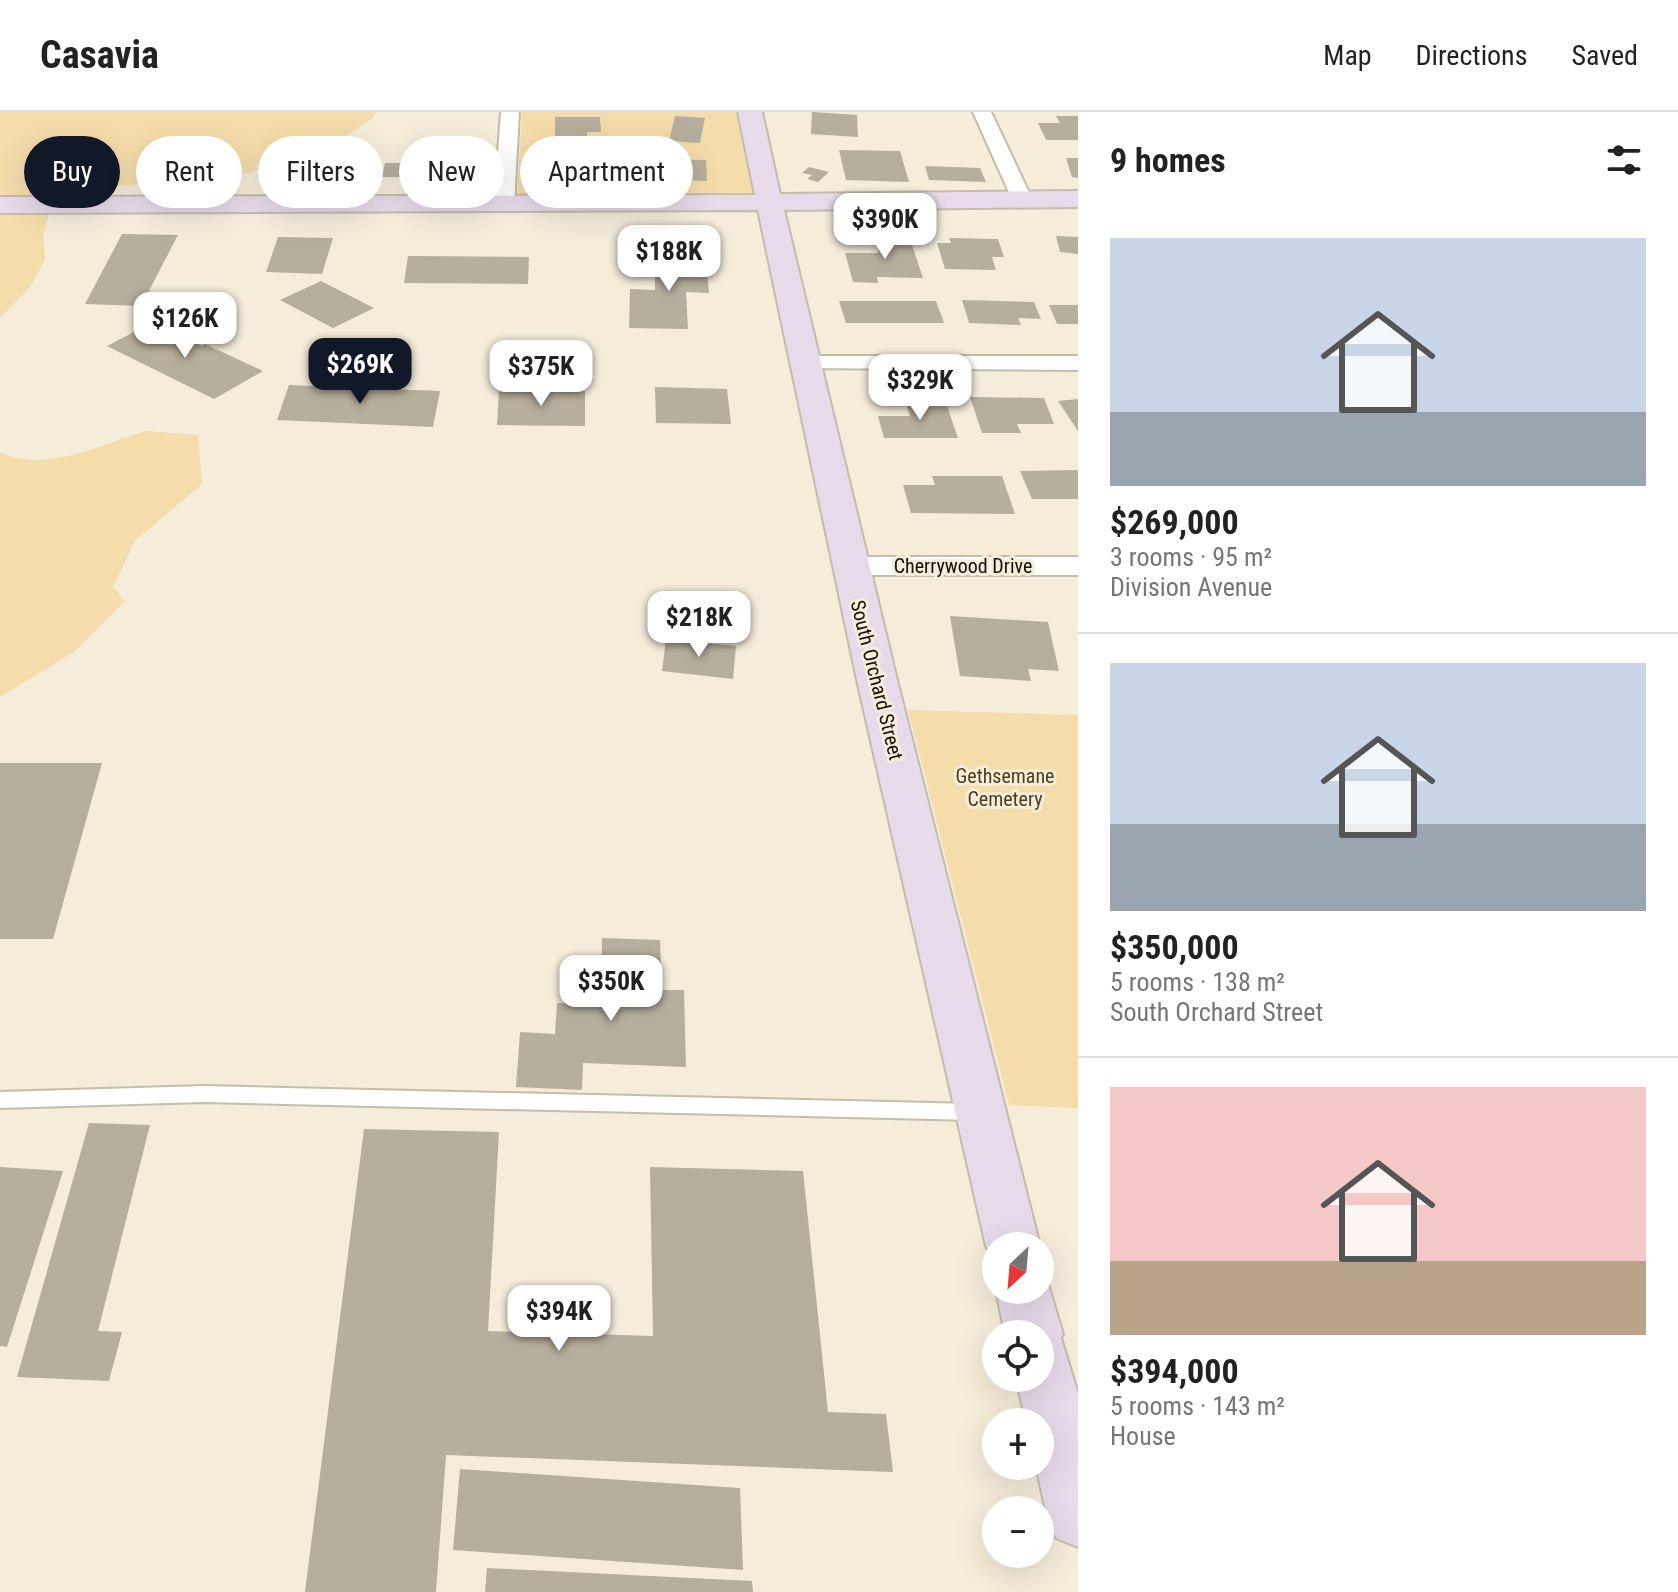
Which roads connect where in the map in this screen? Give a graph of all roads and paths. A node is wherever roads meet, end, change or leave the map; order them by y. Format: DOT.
graph roads {
  1 [pos="510,112"];
  2 [pos="750,112"];
  3 [pos="982,112"];
  4 [pos="1022,199"];
  5 [pos="1078,199"];
  6 [pos="769,203"];
  7 [pos="0,205"];
  8 [pos="399,205"];
  9 [pos="504,205"];
  10 [pos="802,363"];
  11 [pos="1078,363"];
  12 [pos="849,566"];
  13 [pos="1078,566"];
  14 [pos="0,1100"];
  15 [pos="981,1112"];
  16 [pos="1010,1232"];
  17 [pos="1048,1392"];
  18 [pos="1078,1516"];
  1 -- 9 [label="street"];
  2 -- 6 [label="street, South Orchard Street"];
  3 -- 4 [label="street"];
  4 -- 5 [label="street"];
  4 -- 6 [label="street"];
  6 -- 9 [label="street"];
  6 -- 10 [label="street, South Orchard Street"];
  7 -- 8 [label="street"];
  10 -- 11 [label="street"];
  10 -- 12 [label="street, South Orchard Street"];
  12 -- 13 [label="street, Cherrywood Drive"];
  12 -- 15 [label="street, South Orchard Street"];
  14 -- 15 [label="lane"];
  15 -- 16 [label="street, South Orchard Street"];
  17 -- 18 [label="street"];
}
